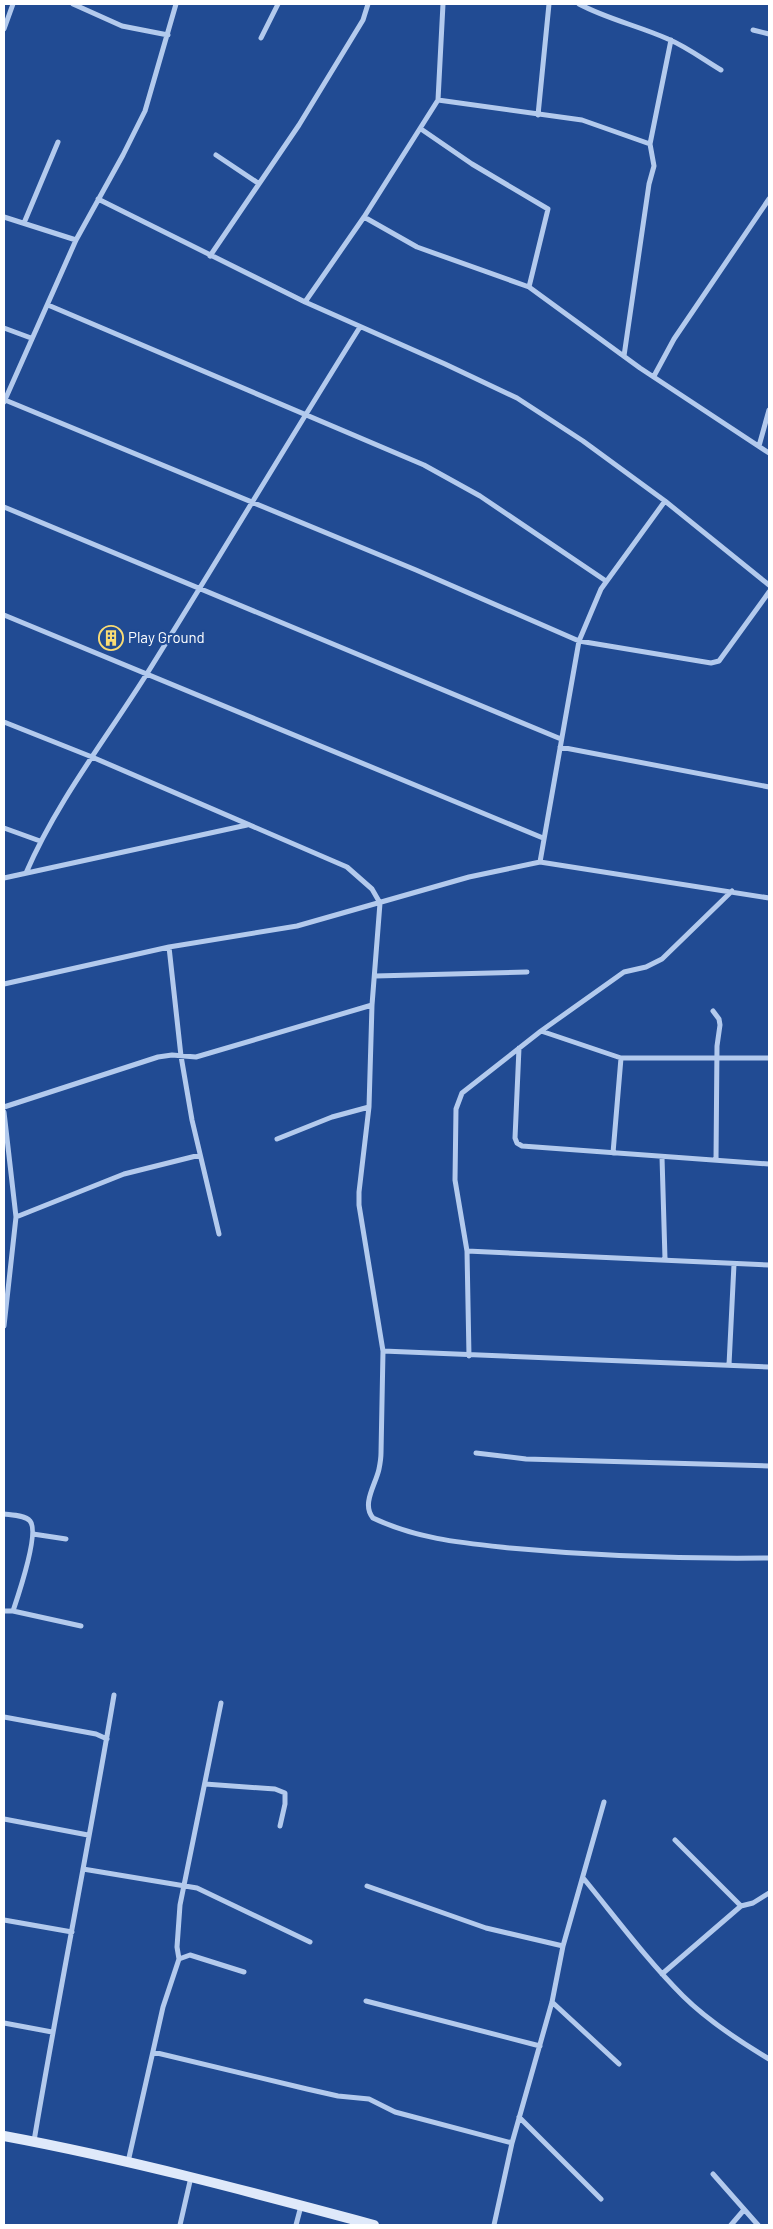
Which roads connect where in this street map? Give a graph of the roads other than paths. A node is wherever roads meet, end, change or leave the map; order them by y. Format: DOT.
graph roads {
  1 [pos="13,4"];
  2 [pos="73,4"];
  3 [pos="176,4"];
  4 [pos="278,4"];
  5 [pos="368,4"];
  6 [pos="444,4"];
  7 [pos="549,4"];
  8 [pos="579,4"];
  9 [pos="4,29"];
  10 [pos="753,30"];
  11 [pos="168,34"];
  12 [pos="769,34"];
  13 [pos="261,38"];
  14 [pos="671,40"];
  15 [pos="721,70"];
  16 [pos="438,100"];
  17 [pos="538,115"];
  18 [pos="421,129"];
  19 [pos="58,142"];
  20 [pos="650,144"];
  21 [pos="216,155"];
  22 [pos="258,183"];
  23 [pos="98,199"];
  24 [pos="769,200"];
  25 [pos="767,208"];
  26 [pos="4,217"];
  27 [pos="364,217"];
  28 [pos="24,224"];
  29 [pos="76,240"];
  30 [pos="210,256"];
  31 [pos="529,287"];
  32 [pos="305,302"];
  33 [pos="48,305"];
  34 [pos="360,327"];
  35 [pos="4,328"];
  36 [pos="31,338"];
  37 [pos="624,356"];
  38 [pos="654,376"];
  39 [pos="4,401"];
  40 [pos="769,410"];
  41 [pos="305,415"];
  42 [pos="759,446"];
  43 [pos="769,453"];
  44 [pos="664,501"];
  45 [pos="252,502"];
  46 [pos="4,507"];
  47 [pos="606,581"];
  48 [pos="769,585"];
  49 [pos="199,589"];
  50 [pos="769,592"];
  51 [pos="4,615"];
  52 [pos="579,641"];
  53 [pos="147,674"];
  54 [pos="4,722"];
  55 [pos="561,739"];
  56 [pos="560,747"];
  57 [pos="92,757"];
  58 [pos="769,787"];
  59 [pos="248,825"];
  60 [pos="4,828"];
  61 [pos="543,838"];
  62 [pos="40,841"];
  63 [pos="540,862"];
  64 [pos="26,873"];
  65 [pos="4,878"];
  66 [pos="732,890"];
  67 [pos="769,898"];
  68 [pos="380,903"];
  69 [pos="169,947"];
  70 [pos="527,972"];
  71 [pos="375,976"];
  72 [pos="4,984"];
  73 [pos="372,1005"];
  74 [pos="713,1011"];
  75 [pos="541,1031"];
  76 [pos="519,1048"];
  77 [pos="181,1056"];
  78 [pos="621,1058"];
  79 [pos="719,1058"];
  80 [pos="769,1058"];
  81 [pos="4,1107"];
  82 [pos="369,1107"];
  83 [pos="4,1112"];
  84 [pos="277,1139"];
  85 [pos="613,1153"];
  86 [pos="200,1155"];
  87 [pos="662,1157"];
  88 [pos="716,1160"];
  89 [pos="769,1164"];
  90 [pos="16,1217"];
  91 [pos="219,1234"];
  92 [pos="467,1251"];
  93 [pos="665,1259"];
  94 [pos="734,1264"];
  95 [pos="769,1265"];
  96 [pos="4,1326"];
  97 [pos="383,1351"];
  98 [pos="469,1356"];
  99 [pos="729,1365"];
  100 [pos="769,1367"];
  101 [pos="476,1453"];
  102 [pos="769,1466"];
  103 [pos="4,1514"];
  104 [pos="33,1534"];
  105 [pos="66,1539"];
  106 [pos="769,1558"];
  107 [pos="4,1611"];
  108 [pos="13,1611"];
  109 [pos="81,1626"];
  110 [pos="114,1695"];
  111 [pos="221,1703"];
  112 [pos="4,1718"];
  113 [pos="107,1739"];
  114 [pos="205,1784"];
  115 [pos="604,1802"];
  116 [pos="4,1819"];
  117 [pos="280,1826"];
  118 [pos="88,1835"];
  119 [pos="676,1840"];
  120 [pos="83,1870"];
  121 [pos="584,1879"];
  122 [pos="185,1886"];
  123 [pos="367,1886"];
  124 [pos="769,1893"];
  125 [pos="741,1906"];
  126 [pos="4,1920"];
  127 [pos="72,1932"];
  128 [pos="310,1942"];
  129 [pos="563,1946"];
  130 [pos="179,1959"];
  131 [pos="244,1972"];
  132 [pos="662,1974"];
  133 [pos="366,2001"];
  134 [pos="552,2002"];
  135 [pos="4,2023"];
  136 [pos="52,2032"];
  137 [pos="540,2046"];
  138 [pos="153,2052"];
  139 [pos="769,2059"];
  140 [pos="618,2064"];
  141 [pos="519,2117"];
  142 [pos="4,2136"];
  143 [pos="34,2142"];
  144 [pos="512,2143"];
  145 [pos="128,2163"];
  146 [pos="712,2174"];
  147 [pos="191,2178"];
  148 [pos="601,2199"];
  149 [pos="301,2206"];
  150 [pos="743,2211"];
  151 [pos="180,2225"];
  152 [pos="296,2225"];
  153 [pos="374,2225"];
  154 [pos="494,2225"];
  155 [pos="731,2225"];
  156 [pos="758,2225"];
  1 -- 9 [label="street"];
  2 -- 11 [label="street"];
  3 -- 11 [label="street"];
  4 -- 13 [label="street"];
  5 -- 22 [label="street"];
  6 -- 16 [label="street"];
  7 -- 17 [label="street"];
  8 -- 14 [label="street"];
  10 -- 12 [label="street"];
  11 -- 23 [label="street"];
  14 -- 15 [label="street"];
  14 -- 20 [label="street"];
  16 -- 17 [label="street"];
  16 -- 18 [label="street"];
  17 -- 20 [label="street"];
  18 -- 27 [label="street"];
  18 -- 31 [label="street"];
  19 -- 28 [label="street"];
  20 -- 37 [label="street"];
  21 -- 22 [label="street"];
  22 -- 30 [label="street"];
  23 -- 29 [label="street"];
  23 -- 30 [label="street"];
  24 -- 25 [label="street"];
  25 -- 38 [label="street"];
  26 -- 28 [label="street"];
  27 -- 31 [label="street"];
  27 -- 32 [label="street"];
  28 -- 29 [label="street"];
  29 -- 33 [label="street"];
  30 -- 32 [label="street"];
  31 -- 37 [label="street"];
  32 -- 34 [label="street"];
  33 -- 36 [label="street"];
  33 -- 41 [label="street"];
  34 -- 41 [label="street"];
  34 -- 44 [label="street"];
  35 -- 36 [label="street"];
  36 -- 39 [label="street"];
  37 -- 38 [label="street"];
  38 -- 42 [label="street"];
  39 -- 45 [label="street"];
  40 -- 42 [label="street"];
  41 -- 45 [label="street"];
  41 -- 47 [label="street"];
  42 -- 43 [label="street"];
  44 -- 47 [label="street"];
  44 -- 48 [label="street"];
  45 -- 49 [label="street"];
  45 -- 52 [label="street"];
  46 -- 49 [label="street"];
  47 -- 52 [label="street"];
  49 -- 53 [label="street"];
  49 -- 55 [label="street"];
  50 -- 52 [label="street"];
  51 -- 53 [label="street"];
  52 -- 55 [label="street"];
  53 -- 57 [label="street"];
  53 -- 61 [label="street"];
  54 -- 57 [label="street"];
  55 -- 56 [label="street"];
  56 -- 58 [label="street"];
  56 -- 61 [label="street"];
  57 -- 59 [label="street"];
  57 -- 62 [label="street"];
  59 -- 64 [label="street"];
  59 -- 68 [label="street"];
  60 -- 62 [label="street"];
  61 -- 63 [label="street"];
  62 -- 64 [label="street"];
  63 -- 66 [label="street"];
  63 -- 68 [label="street"];
  64 -- 65 [label="street"];
  66 -- 67 [label="street"];
  66 -- 75 [label="street"];
  68 -- 69 [label="street"];
  68 -- 71 [label="street"];
  69 -- 72 [label="street"];
  69 -- 77 [label="street"];
  70 -- 71 [label="street"];
  71 -- 73 [label="street"];
  73 -- 77 [label="street"];
  73 -- 82 [label="street"];
  74 -- 79 [label="street"];
  75 -- 76 [label="street"];
  75 -- 78 [label="street"];
  76 -- 85 [label="street"];
  76 -- 92 [label="street"];
  77 -- 81 [label="street"];
  77 -- 86 [label="street"];
  78 -- 79 [label="street"];
  78 -- 85 [label="street"];
  79 -- 80 [label="street"];
  79 -- 88 [label="street"];
  82 -- 84 [label="street"];
  82 -- 97 [label="street"];
  83 -- 90 [label="street"];
  85 -- 87 [label="street"];
  86 -- 90 [label="street"];
  86 -- 91 [label="street"];
  87 -- 88 [label="street"];
  87 -- 93 [label="street"];
  88 -- 89 [label="street"];
  90 -- 96 [label="street"];
  92 -- 93 [label="street"];
  92 -- 98 [label="street"];
  93 -- 94 [label="street"];
  94 -- 95 [label="street"];
  94 -- 99 [label="street"];
  97 -- 98 [label="street"];
  97 -- 106 [label="street"];
  98 -- 99 [label="street"];
  99 -- 100 [label="street"];
  101 -- 102 [label="street"];
  103 -- 104 [label="street"];
  104 -- 105 [label="street"];
  104 -- 108 [label="street"];
  107 -- 108 [label="street"];
  108 -- 109 [label="street"];
  110 -- 113 [label="street"];
  111 -- 114 [label="street"];
  112 -- 113 [label="street"];
  113 -- 118 [label="street"];
  114 -- 117 [label="street"];
  114 -- 122 [label="street"];
  115 -- 121 [label="street"];
  116 -- 118 [label="street"];
  118 -- 120 [label="street"];
  119 -- 125 [label="street"];
  120 -- 122 [label="street"];
  120 -- 127 [label="street"];
  121 -- 129 [label="street"];
  121 -- 132 [label="street"];
  122 -- 128 [label="street"];
  122 -- 130 [label="street"];
  123 -- 129 [label="street"];
  124 -- 125 [label="street"];
  125 -- 132 [label="street"];
  126 -- 127 [label="street"];
  127 -- 136 [label="street"];
  129 -- 134 [label="street"];
  130 -- 131 [label="street"];
  130 -- 138 [label="street"];
  132 -- 139 [label="street"];
  133 -- 137 [label="street"];
  134 -- 137 [label="street"];
  134 -- 140 [label="street"];
  135 -- 136 [label="street"];
  136 -- 143 [label="street"];
  137 -- 141 [label="street"];
  138 -- 144 [label="street"];
  138 -- 145 [label="street"];
  141 -- 144 [label="street"];
  141 -- 148 [label="street"];
  142 -- 143 [label="street"];
  143 -- 145 [label="street"];
  144 -- 154 [label="street"];
  145 -- 147 [label="street"];
  146 -- 150 [label="street"];
  147 -- 149 [label="street"];
  147 -- 151 [label="street"];
  149 -- 152 [label="street"];
  149 -- 153 [label="street"];
  150 -- 155 [label="street"];
  150 -- 156 [label="street"];
}
